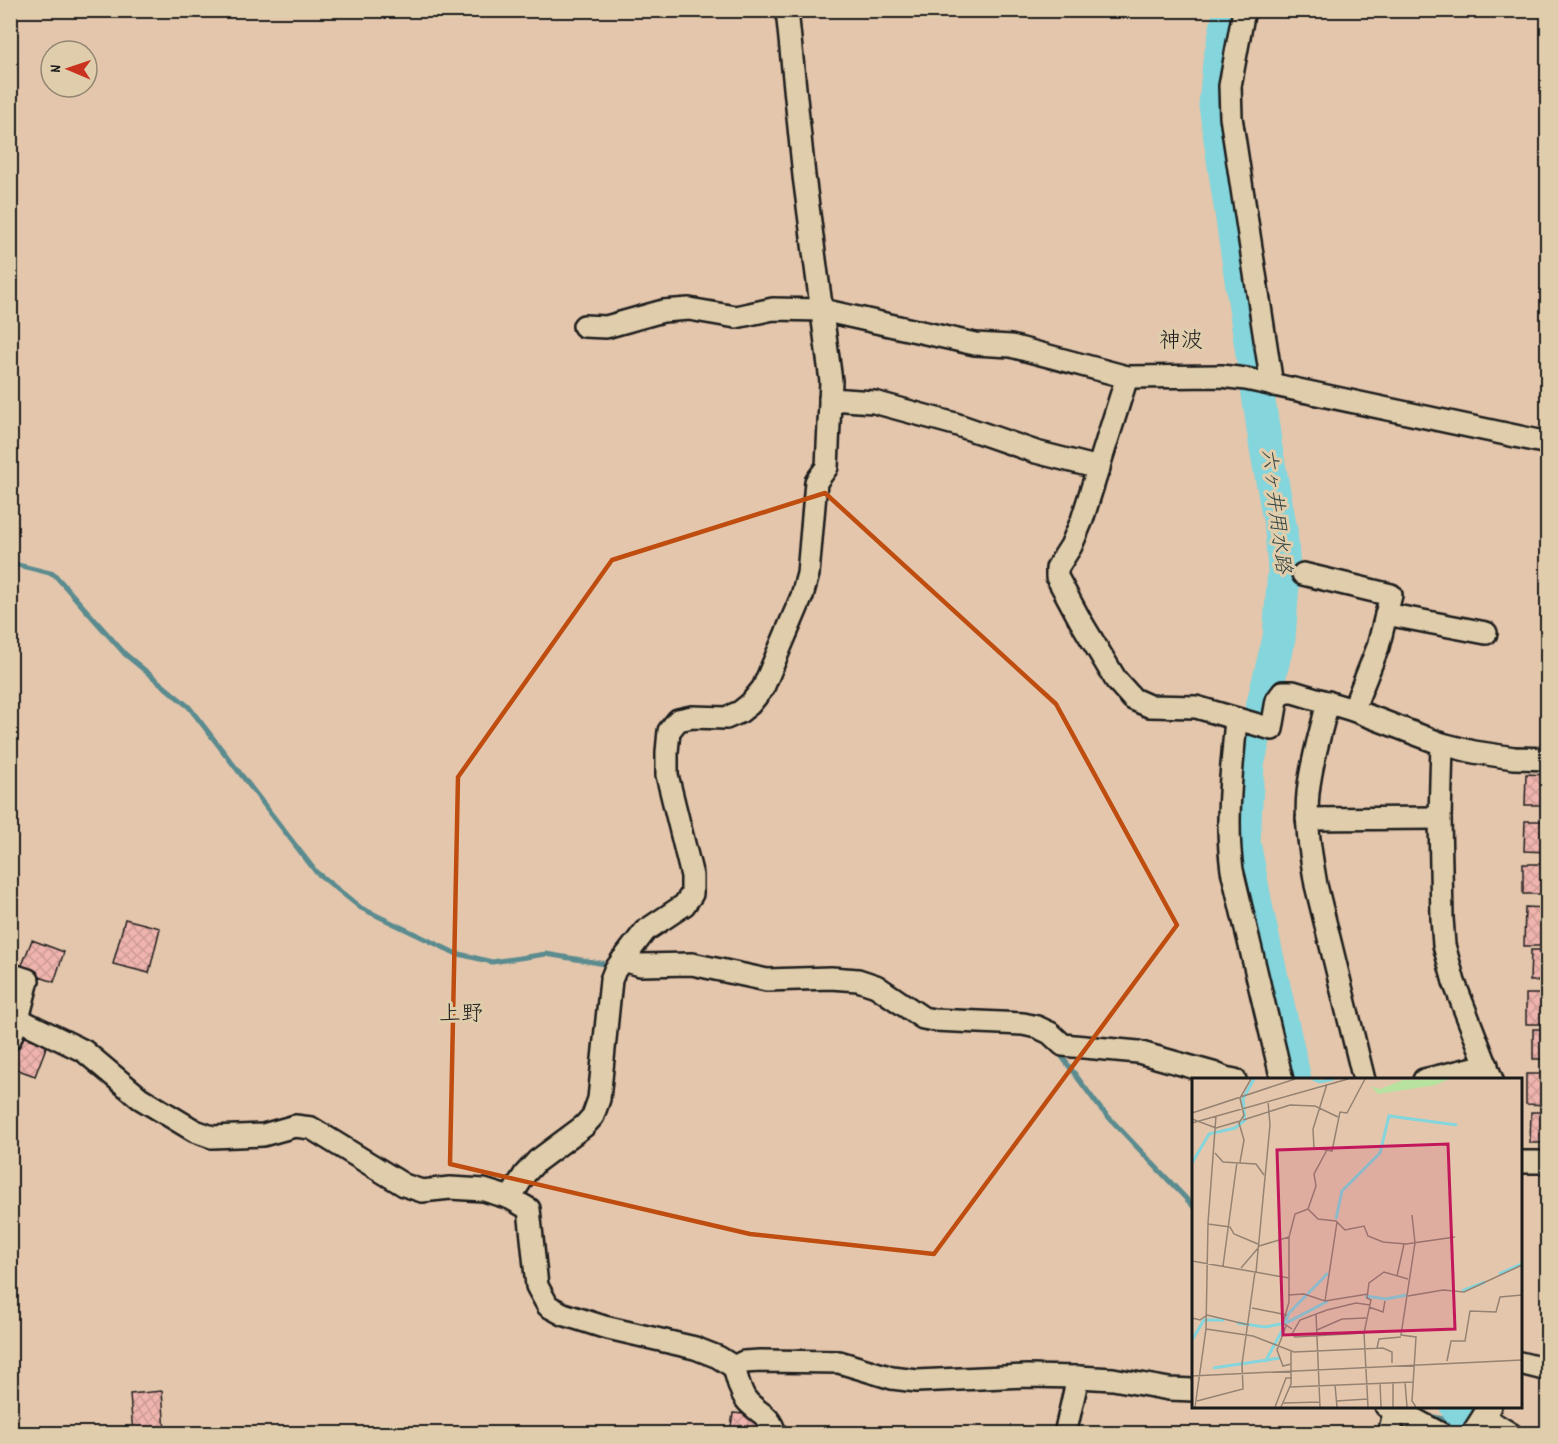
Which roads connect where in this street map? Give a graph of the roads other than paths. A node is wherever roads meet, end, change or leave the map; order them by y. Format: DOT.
graph roads {
  1 [pos="787,10"];
  2 [pos="1245,10"];
  3 [pos="822,310"];
  4 [pos="584,326"];
  5 [pos="1127,377"];
  6 [pos="1261,382"];
  7 [pos="830,399"];
  8 [pos="1548,443"];
  9 [pos="1099,468"];
  10 [pos="1303,574"];
  11 [pos="1386,614"];
  12 [pos="1486,633"];
  13 [pos="1329,702"];
  14 [pos="1353,710"];
  15 [pos="1248,723"];
  16 [pos="1442,744"];
  17 [pos="1548,759"];
  18 [pos="1440,818"];
  19 [pos="1307,819"];
  20 [pos="619,964"];
  21 [pos="10,974"];
  22 [pos="18,1019"];
  23 [pos="10,1039"];
  24 [pos="1490,1072"];
  25 [pos="1225,1078"];
  26 [pos="1282,1078"];
  27 [pos="1363,1078"];
  28 [pos="1441,1078"];
  29 [pos="1522,1159"];
  30 [pos="1548,1162"];
  31 [pos="510,1198"];
  32 [pos="1522,1364"];
  33 [pos="734,1367"];
  34 [pos="1548,1370"];
  35 [pos="1078,1377"];
  36 [pos="1192,1390"];
  37 [pos="1391,1408"];
  38 [pos="1482,1419"];
  39 [pos="775,1434"];
  40 [pos="1065,1434"];
  41 [pos="1389,1434"];
  42 [pos="1441,1434"];
  43 [pos="1511,1434"];
  1 -- 3 [label="street"];
  2 -- 6 [label="street"];
  3 -- 4 [label="street"];
  3 -- 5 [label="street"];
  3 -- 7 [label="street"];
  5 -- 6 [label="street"];
  5 -- 9 [label="street"];
  6 -- 8 [label="street"];
  7 -- 9 [label="street"];
  7 -- 20 [label="street"];
  9 -- 15 [label="street"];
  10 -- 11 [label="street"];
  11 -- 12 [label="street"];
  11 -- 14 [label="street"];
  13 -- 14 [label="street"];
  13 -- 15 [label="street"];
  13 -- 19 [label="street"];
  14 -- 16 [label="street"];
  15 -- 26 [label="street"];
  16 -- 17 [label="street"];
  16 -- 18 [label="street"];
  18 -- 19 [label="street"];
  18 -- 24 [label="street"];
  19 -- 27 [label="street"];
  20 -- 25 [label="street"];
  20 -- 31 [label="street"];
  21 -- 22 [label="street"];
  22 -- 23 [label="street"];
  22 -- 31 [label="street"];
  24 -- 28 [label="street"];
  29 -- 30 [label="street"];
  31 -- 33 [label="street"];
  32 -- 34 [label="street"];
  33 -- 35 [label="street"];
  33 -- 39 [label="street"];
  35 -- 36 [label="street"];
  35 -- 40 [label="street"];
  37 -- 41 [label="street"];
  37 -- 42 [label="street"];
  38 -- 43 [label="street"];
}
